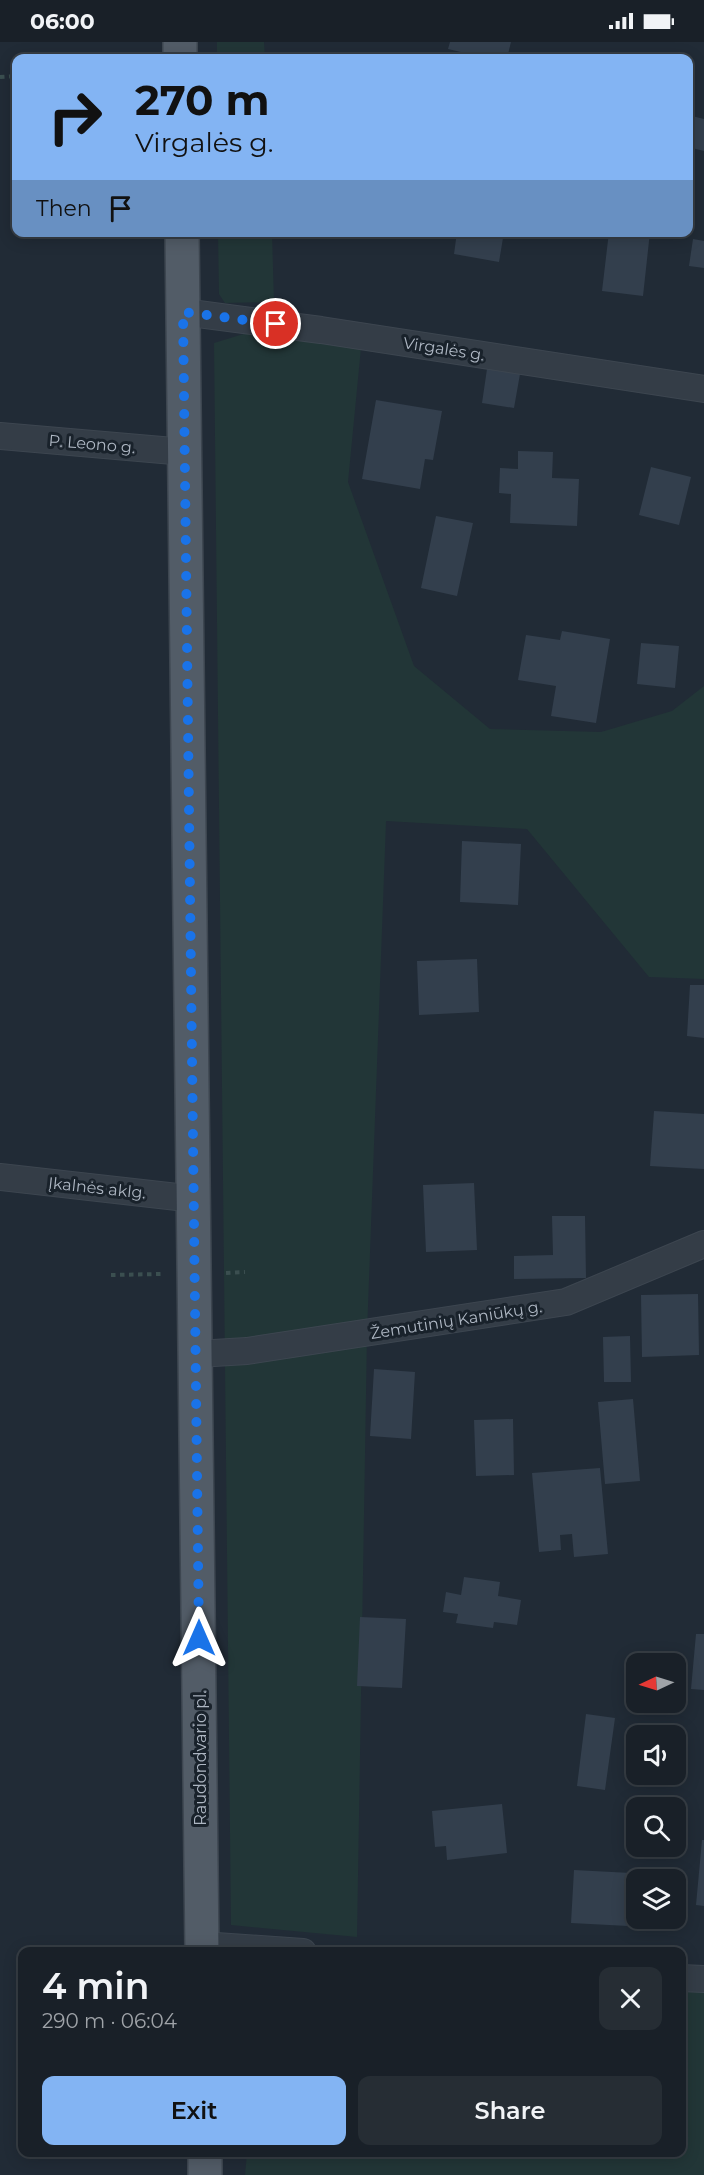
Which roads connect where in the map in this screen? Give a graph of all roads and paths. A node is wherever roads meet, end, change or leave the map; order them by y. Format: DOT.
graph roads {
  1 [pos="182,237"];
  2 [pos="183,312"];
  3 [pos="704,389"];
  4 [pos="0,436"];
  5 [pos="185,452"];
  6 [pos="0,1177"];
  7 [pos="195,1199"];
  8 [pos="704,1244"];
  9 [pos="197,1354"];
  10 [pos="202,1947"];
  11 [pos="686,1978"];
  12 [pos="704,1979"];
  13 [pos="205,2157"];
  14 [pos="205,2175"];
  1 -- 2 [label="main road, Raudondvario pl."];
  2 -- 3 [label="street, Virgalės g."];
  2 -- 5 [label="main road, Raudondvario pl."];
  4 -- 5 [label="street, P. Leono g."];
  5 -- 7 [label="main road, Raudondvario pl."];
  6 -- 7 [label="street, Įkalnės aklg."];
  7 -- 9 [label="main road, Raudondvario pl."];
  8 -- 9 [label="street, Žemutinių Kaniūkų g."];
  9 -- 10 [label="main road, Raudondvario pl."];
  11 -- 12 [label="street"];
  13 -- 14 [label="main road"];
}
